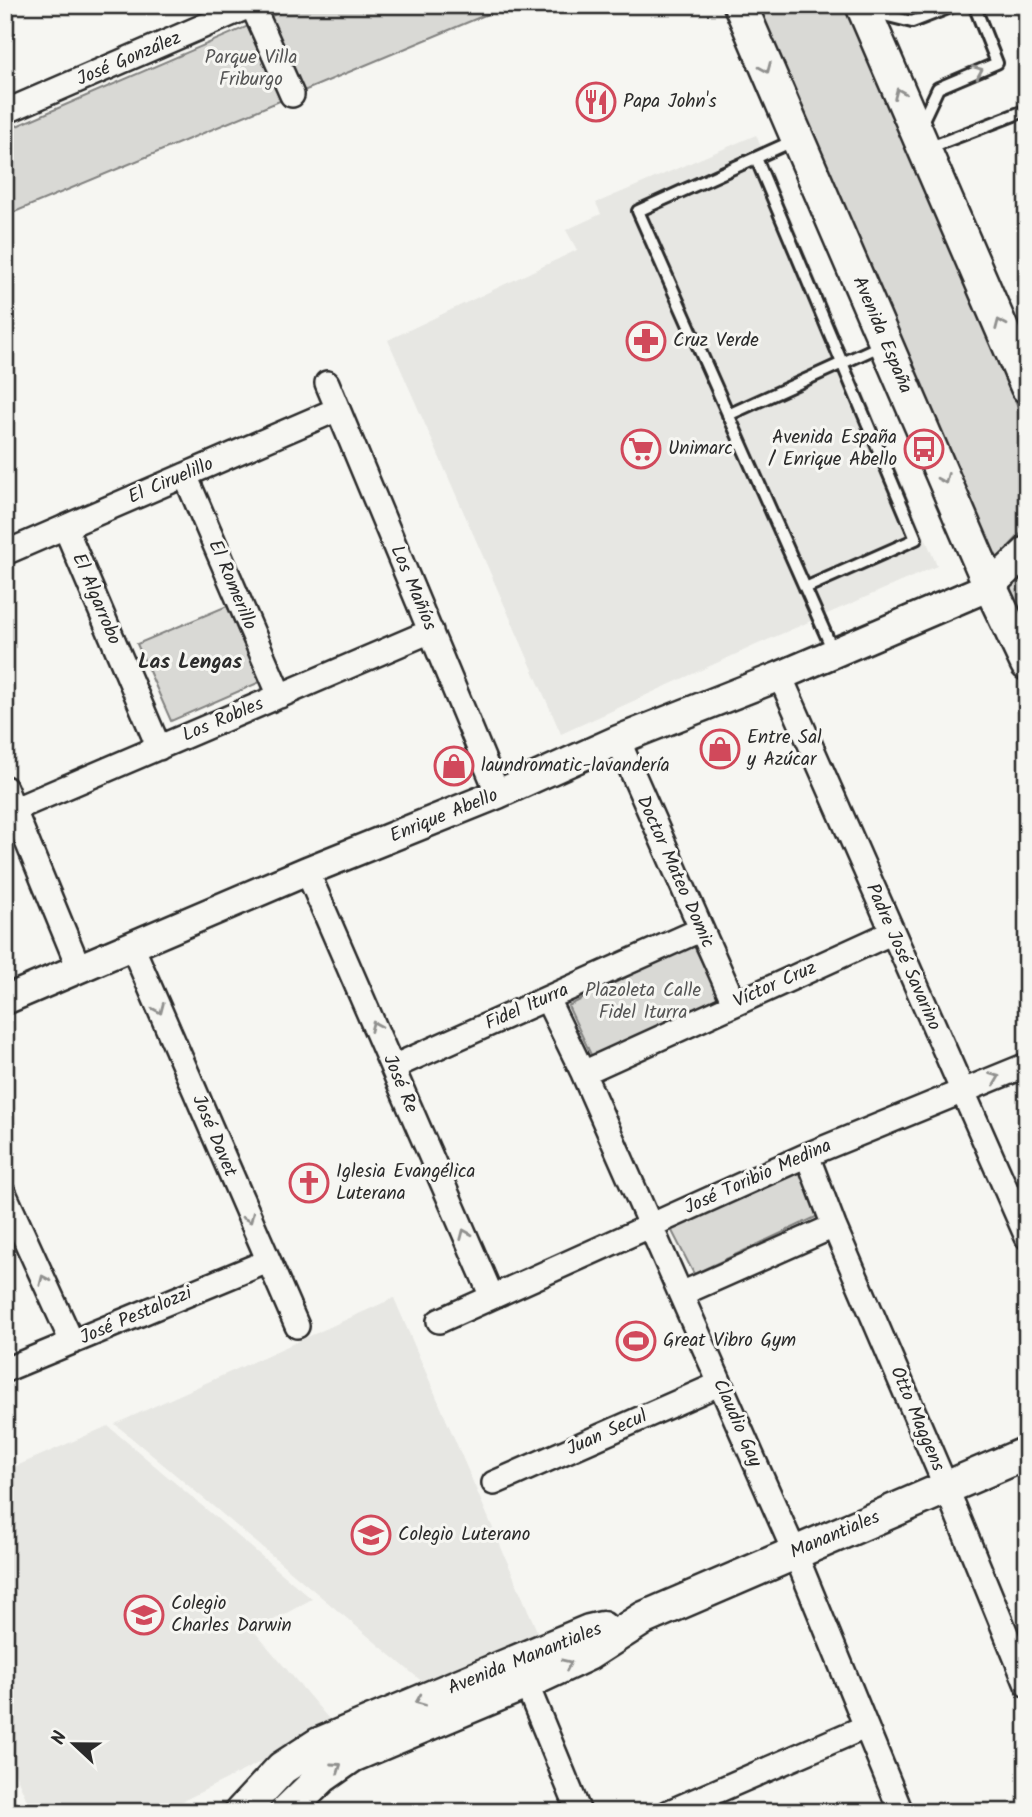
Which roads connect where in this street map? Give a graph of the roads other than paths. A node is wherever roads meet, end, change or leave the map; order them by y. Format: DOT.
graph roads {
  1 [pos="252,5"];
  2 [pos="740,5"];
  3 [pos="956,5"];
  4 [pos="974,5"];
  5 [pos="863,8"];
  6 [pos="292,95"];
  7 [pos="1027,110"];
  8 [pos="5,112"];
  9 [pos="797,139"];
  10 [pos="920,141"];
  11 [pos="756,158"];
  12 [pos="885,343"];
  13 [pos="842,363"];
  14 [pos="327,383"];
  15 [pos="1027,387"];
  16 [pos="338,409"];
  17 [pos="728,415"];
  18 [pos="185,475"];
  19 [pos="65,527"];
  20 [pos="1027,551"];
  21 [pos="5,553"];
  22 [pos="990,586"];
  23 [pos="805,588"];
  24 [pos="431,631"];
  25 [pos="834,653"];
  26 [pos="1027,664"];
  27 [pos="780,676"];
  28 [pos="280,695"];
  29 [pos="618,740"];
  30 [pos="159,748"];
  31 [pos="498,794"];
  32 [pos="10,799"];
  33 [pos="307,871"];
  34 [pos="700,930"];
  35 [pos="891,933"];
  36 [pos="132,946"];
  37 [pos="79,968"];
  38 [pos="547,999"];
  39 [pos="5,1000"];
  40 [pos="734,1003"];
  41 [pos="1027,1065"];
  42 [pos="393,1067"];
  43 [pos="583,1073"];
  44 [pos="963,1091"];
  45 [pos="807,1155"];
  46 [pos="5,1195"];
  47 [pos="651,1225"];
  48 [pos="834,1226"];
  49 [pos="1027,1237"];
  50 [pos="268,1261"];
  51 [pos="681,1294"];
  52 [pos="492,1297"];
  53 [pos="439,1321"];
  54 [pos="297,1326"];
  55 [pos="72,1342"];
  56 [pos="5,1370"];
  57 [pos="719,1384"];
  58 [pos="1027,1453"];
  59 [pos="494,1483"];
  60 [pos="946,1487"];
  61 [pos="795,1553"];
  62 [pos="644,1618"];
  63 [pos="526,1683"];
  64 [pos="1027,1685"];
  65 [pos="865,1727"];
  66 [pos="241,1812"];
  67 [pos="286,1812"];
  68 [pos="579,1812"];
  69 [pos="669,1812"];
  70 [pos="901,1812"];
  1 -- 6 [label="street"];
  1 -- 8 [label="street, José González"];
  2 -- 9 [label="main road, Avenida España, one-way"];
  3 -- 5 [label="lane"];
  10 -- 4 [label="lane, one-way"];
  10 -- 5 [label="main road, one-way"];
  7 -- 10 [label="lane"];
  9 -- 11 [label="lane"];
  9 -- 12 [label="main road, Avenida España"];
  15 -- 10 [label="main road, one-way"];
  11 -- 13 [label="lane"];
  11 -- 17 [label="lane"];
  12 -- 13 [label="lane"];
  12 -- 22 [label="main road, Avenida España, one-way"];
  13 -- 17 [label="lane"];
  13 -- 23 [label="lane"];
  14 -- 16 [label="street, Los Mañíos"];
  16 -- 18 [label="street, El Ciruelillo"];
  16 -- 24 [label="street, Los Mañíos"];
  17 -- 23 [label="lane"];
  18 -- 19 [label="street, El Ciruelillo"];
  18 -- 28 [label="street, El Romerillo"];
  19 -- 21 [label="street, El Ciruelillo"];
  19 -- 30 [label="street, El Algarrobo"];
  20 -- 22 [label="street, Enrique Abello"];
  22 -- 25 [label="street, Enrique Abello"];
  22 -- 26 [label="main road, Avenida España"];
  23 -- 25 [label="lane"];
  24 -- 28 [label="street, Los Robles"];
  24 -- 31 [label="street, Los Mañíos"];
  25 -- 27 [label="street, Enrique Abello"];
  27 -- 29 [label="street, Enrique Abello"];
  27 -- 35 [label="street, Padre José Savarino"];
  28 -- 30 [label="street, Los Robles"];
  29 -- 31 [label="street, Enrique Abello"];
  29 -- 34 [label="street, Doctor Mateo Domic"];
  30 -- 32 [label="street, Los Robles"];
  31 -- 33 [label="street, Enrique Abello"];
  32 -- 37 [label="street"];
  33 -- 36 [label="street, Enrique Abello"];
  42 -- 33 [label="street, José Re, one-way"];
  34 -- 38 [label="street, Fidel Iturra"];
  34 -- 40 [label="street, Doctor Mateo Domic"];
  35 -- 40 [label="street, Víctor Cruz"];
  35 -- 44 [label="street, Padre José Savarino"];
  36 -- 37 [label="street, Enrique Abello"];
  36 -- 50 [label="street, José Davet, one-way"];
  37 -- 39 [label="street, Enrique Abello"];
  38 -- 42 [label="street, Fidel Iturra"];
  38 -- 43 [label="street, Claudio Gay"];
  40 -- 43 [label="street, Víctor Cruz"];
  44 -- 41 [label="street, José Toribio Medina, one-way"];
  52 -- 42 [label="street, José Re, one-way"];
  43 -- 47 [label="street, Claudio Gay"];
  44 -- 45 [label="street, José Toribio Medina"];
  44 -- 49 [label="street, Padre José Savarino"];
  45 -- 47 [label="street, José Toribio Medina"];
  45 -- 48 [label="street, Otto Maggens"];
  55 -- 46 [label="street, one-way"];
  47 -- 51 [label="street, Claudio Gay"];
  47 -- 52 [label="street, José Toribio Medina"];
  48 -- 51 [label="street"];
  48 -- 60 [label="street, Otto Maggens"];
  50 -- 54 [label="street, José Davet"];
  50 -- 55 [label="street, José Pestalozzi"];
  51 -- 57 [label="street, Claudio Gay"];
  52 -- 53 [label="street, José Toribio Medina"];
  55 -- 56 [label="street, José Pestalozzi"];
  57 -- 59 [label="street, Juan Secul"];
  57 -- 61 [label="street, Claudio Gay"];
  58 -- 60 [label="main road, Manantiales"];
  60 -- 61 [label="main road, Manantiales"];
  60 -- 64 [label="street, Otto Maggens"];
  61 -- 62 [label="main road, Manantiales"];
  61 -- 65 [label="street, Claudio Gay"];
  63 -- 62 [label="main road, Avenida Manantiales, one-way"];
  62 -- 66 [label="main road, Avenida Manantiales, one-way"];
  67 -- 63 [label="main road, Avenida Manantiales, one-way"];
  63 -- 68 [label="street"];
  65 -- 69 [label="street"];
  65 -- 70 [label="street, Claudio Gay"];
}
